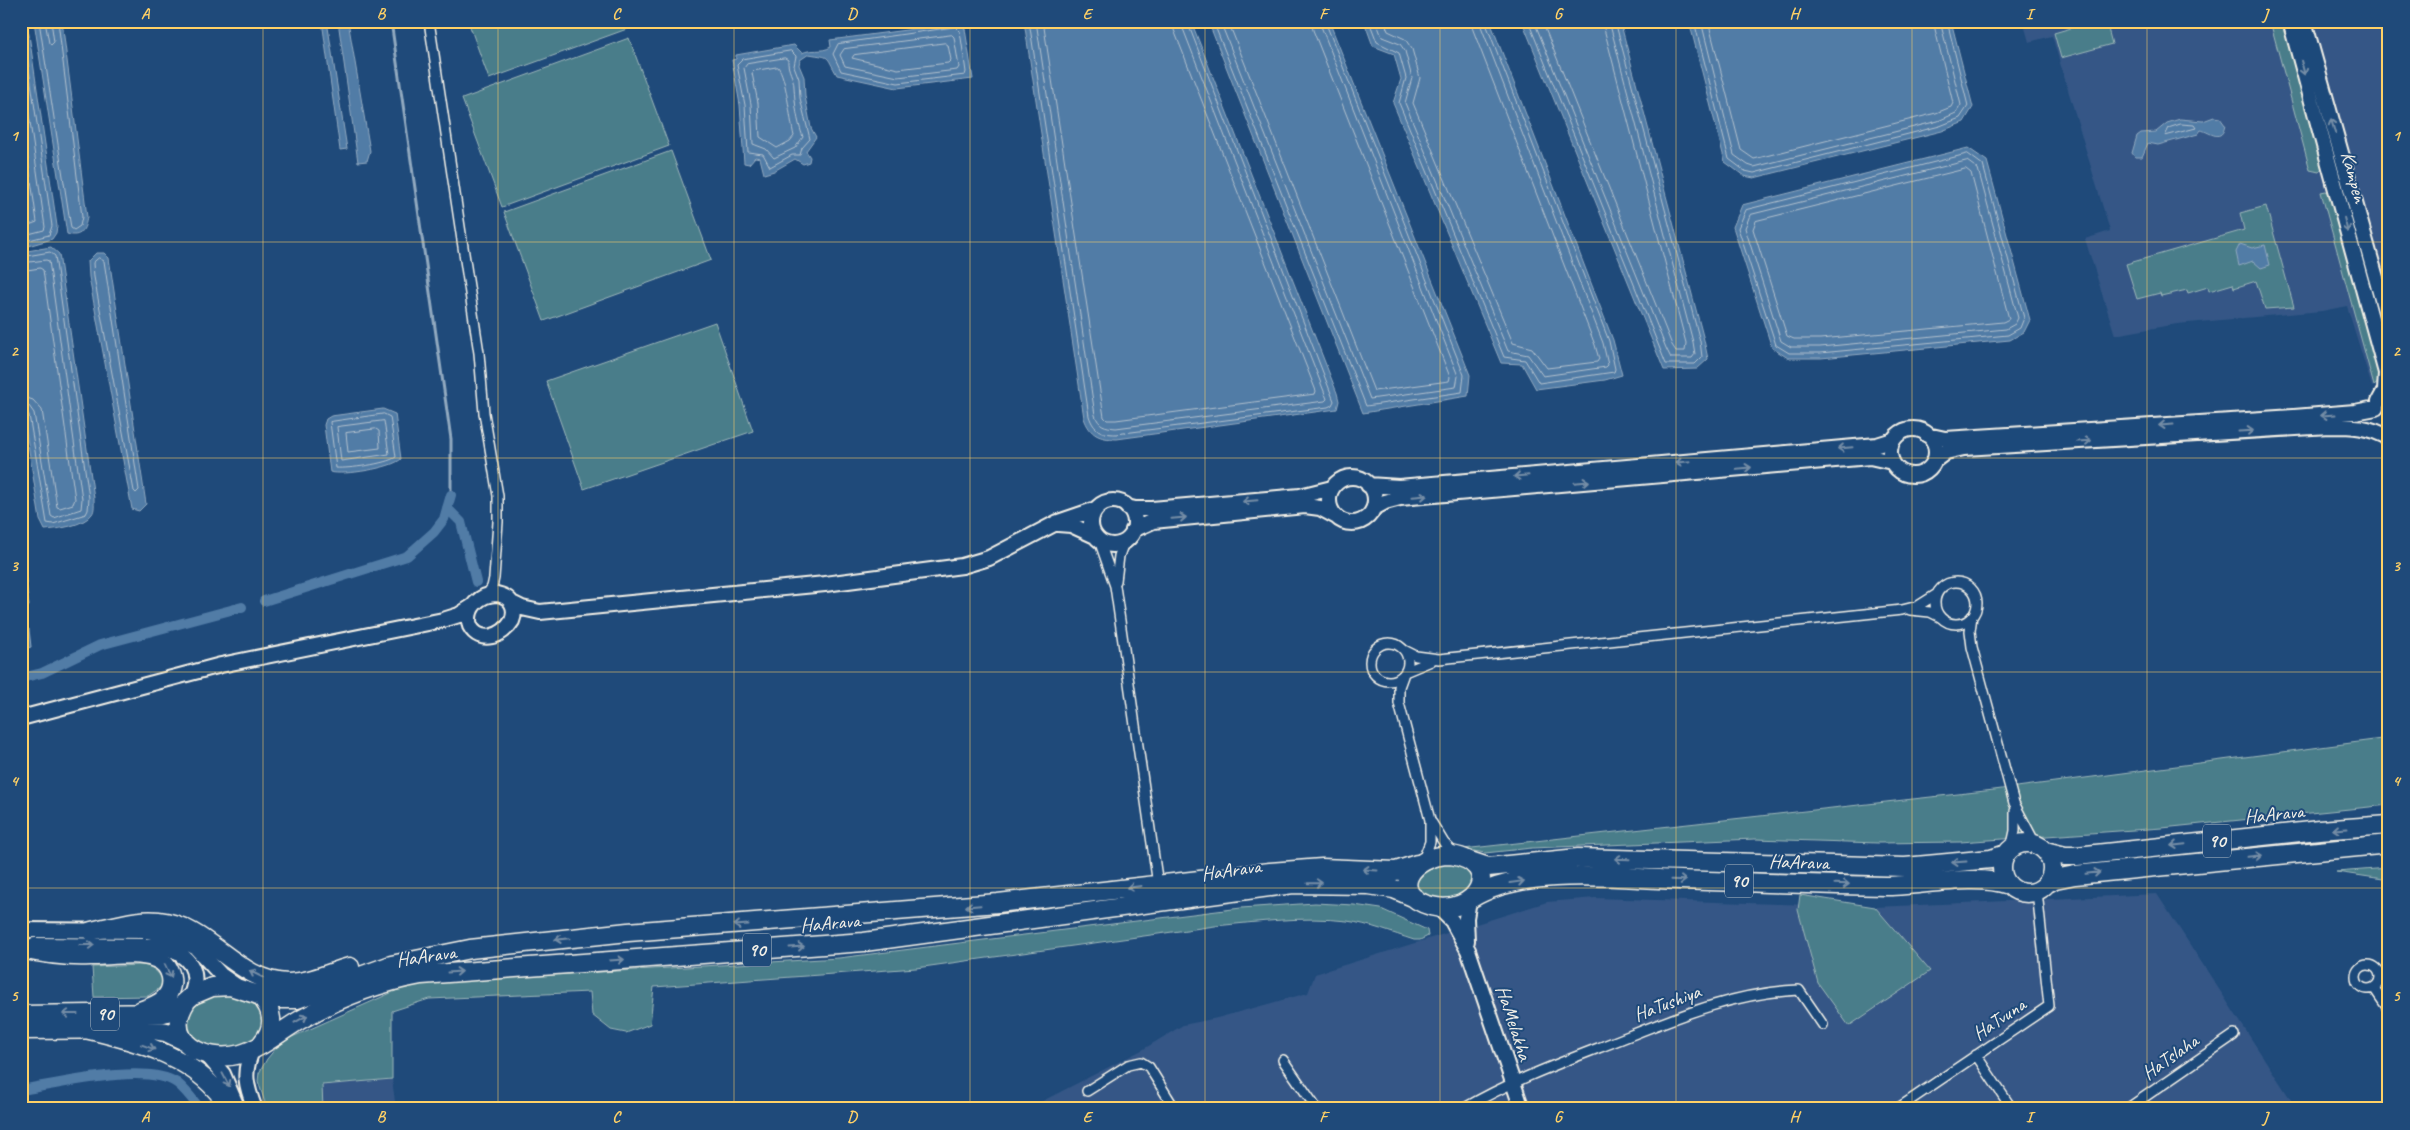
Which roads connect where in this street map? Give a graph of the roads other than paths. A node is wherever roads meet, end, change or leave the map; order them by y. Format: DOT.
graph roads {
  1 [pos="429,21"];
  2 [pos="2290,21"];
  3 [pos="2304,21"];
  4 [pos="2389,324"];
  5 [pos="2381,401"];
  6 [pos="1927,435"];
  7 [pos="2387,437"];
  8 [pos="1893,440"];
  9 [pos="1934,461"];
  10 [pos="1892,462"];
  11 [pos="1368,485"];
  12 [pos="1332,488"];
  13 [pos="1127,507"];
  14 [pos="1374,508"];
  15 [pos="1096,509"];
  16 [pos="1336,516"];
  17 [pos="1050,526"];
  18 [pos="1133,530"];
  19 [pos="1097,538"];
  20 [pos="1124,542"];
  21 [pos="494,578"];
  22 [pos="1115,586"];
  23 [pos="1937,594"];
  24 [pos="486,596"];
  25 [pos="507,599"];
  26 [pos="473,606"];
  27 [pos="1902,610"];
  28 [pos="540,612"];
  29 [pos="1972,616"];
  30 [pos="1941,617"];
  31 [pos="432,623"];
  32 [pos="1954,624"];
  33 [pos="506,628"];
  34 [pos="474,632"];
  35 [pos="1972,647"];
  36 [pos="1404,650"];
  37 [pos="1439,659"];
  38 [pos="1405,673"];
  39 [pos="1385,681"];
  40 [pos="1399,703"];
  41 [pos="21,718"];
  42 [pos="2014,803"];
  43 [pos="1430,820"];
  44 [pos="2389,826"];
  45 [pos="2389,844"];
  46 [pos="2041,848"];
  47 [pos="2009,852"];
  48 [pos="1464,859"];
  49 [pos="1420,862"];
  50 [pos="1158,885"];
  51 [pos="2009,885"];
  52 [pos="2042,887"];
  53 [pos="1415,898"];
  54 [pos="1471,899"];
  55 [pos="1439,908"];
  56 [pos="21,930"];
  57 [pos="92,931"];
  58 [pos="21,944"];
  59 [pos="21,949"];
  60 [pos="1468,950"];
  61 [pos="422,957"];
  62 [pos="239,988"];
  63 [pos="2374,988"];
  64 [pos="259,996"];
  65 [pos="188,1000"];
  66 [pos="2389,1010"];
  67 [pos="125,1014"];
  68 [pos="21,1015"];
  69 [pos="1823,1025"];
  70 [pos="85,1029"];
  71 [pos="21,1030"];
  72 [pos="2234,1035"];
  73 [pos="185,1041"];
  74 [pos="257,1047"];
  75 [pos="206,1055"];
  76 [pos="1976,1055"];
  77 [pos="1283,1060"];
  78 [pos="1512,1082"];
  79 [pos="1087,1091"];
  80 [pos="230,1109"];
  81 [pos="238,1109"];
  82 [pos="255,1109"];
  83 [pos="1175,1109"];
  84 [pos="1316,1109"];
  85 [pos="1464,1109"];
  86 [pos="1522,1109"];
  87 [pos="1897,1109"];
  88 [pos="2012,1109"];
  89 [pos="2127,1109"];
  1 -- 21 [label="street"];
  2 -- 5 [label="street, Kampen, one-way"];
  4 -- 3 [label="street, Kampen, one-way"];
  5 -- 6 [label="street, one-way"];
  5 -- 7 [label="street"];
  6 -- 8 [label="street"];
  6 -- 9 [label="street"];
  9 -- 7 [label="street, one-way"];
  8 -- 10 [label="street"];
  8 -- 11 [label="street, one-way"];
  9 -- 10 [label="street"];
  14 -- 10 [label="street, one-way"];
  11 -- 12 [label="street"];
  11 -- 14 [label="street"];
  12 -- 13 [label="street, one-way"];
  12 -- 16 [label="street"];
  13 -- 15 [label="street"];
  13 -- 18 [label="street"];
  14 -- 16 [label="street"];
  15 -- 17 [label="street"];
  15 -- 19 [label="street"];
  18 -- 16 [label="street, one-way"];
  17 -- 19 [label="street"];
  17 -- 28 [label="street"];
  18 -- 20 [label="street"];
  19 -- 20 [label="street"];
  19 -- 22 [label="street"];
  20 -- 22 [label="street"];
  21 -- 24 [label="street"];
  21 -- 25 [label="street"];
  22 -- 50 [label="street"];
  23 -- 27 [label="street"];
  23 -- 29 [label="street"];
  23 -- 30 [label="street"];
  24 -- 25 [label="street"];
  24 -- 26 [label="street"];
  25 -- 28 [label="street"];
  25 -- 33 [label="street"];
  26 -- 31 [label="street"];
  26 -- 34 [label="street"];
  27 -- 30 [label="street"];
  27 -- 37 [label="street"];
  28 -- 33 [label="street"];
  29 -- 32 [label="street"];
  29 -- 35 [label="street"];
  30 -- 32 [label="street"];
  31 -- 34 [label="street"];
  31 -- 41 [label="street"];
  32 -- 35 [label="street"];
  33 -- 34 [label="street"];
  35 -- 42 [label="street"];
  36 -- 37 [label="street"];
  36 -- 38 [label="street"];
  36 -- 39 [label="street"];
  37 -- 38 [label="street"];
  38 -- 39 [label="street"];
  38 -- 40 [label="street"];
  39 -- 40 [label="street"];
  40 -- 43 [label="street"];
  42 -- 46 [label="street"];
  42 -- 47 [label="street"];
  43 -- 48 [label="street"];
  43 -- 49 [label="street"];
  44 -- 46 [label="highway, HaArava / 90, one-way"];
  52 -- 45 [label="highway, HaArava / 90, one-way"];
  46 -- 47 [label="highway"];
  46 -- 52 [label="highway"];
  47 -- 48 [label="highway, HaArava / 90, one-way"];
  47 -- 51 [label="highway"];
  48 -- 49 [label="highway, 90"];
  48 -- 54 [label="highway"];
  49 -- 50 [label="highway, HaArava / 90, one-way"];
  49 -- 53 [label="highway"];
  50 -- 61 [label="highway, HaArava / 90, one-way"];
  51 -- 52 [label="highway"];
  54 -- 51 [label="highway, HaArava / 90, one-way"];
  52 -- 76 [label="street, HaTvuna"];
  53 -- 55 [label="highway, 90"];
  74 -- 53 [label="highway, HaArava / 90, one-way"];
  54 -- 55 [label="highway, 90"];
  54 -- 60 [label="street, HaMelakha"];
  55 -- 60 [label="street, HaMelakha"];
  56 -- 57 [label="street"];
  61 -- 57 [label="highway, one-way"];
  57 -- 62 [label="street"];
  58 -- 65 [label="street, one-way"];
  59 -- 67 [label="highway, one-way"];
  60 -- 78 [label="street, HaMelakha"];
  61 -- 64 [label="highway, HaArava / 90"];
  62 -- 64 [label="highway, HaArava / 90"];
  62 -- 65 [label="highway, HaArava / 90"];
  63 -- 66 [label="street"];
  64 -- 74 [label="highway"];
  65 -- 67 [label="highway, HaArava / 90"];
  65 -- 73 [label="highway"];
  67 -- 68 [label="highway, HaArava / 90, one-way"];
  69 -- 78 [label="street, HaTushiya"];
  70 -- 71 [label="highway, 90"];
  70 -- 73 [label="highway, 90"];
  70 -- 80 [label="highway, one-way"];
  72 -- 89 [label="street, HaTslaha"];
  73 -- 75 [label="highway, 90"];
  74 -- 75 [label="highway, HaArava / 90"];
  74 -- 82 [label="street"];
  75 -- 81 [label="street, one-way"];
  76 -- 87 [label="street, HaTvuna"];
  76 -- 88 [label="street"];
  77 -- 84 [label="street"];
  78 -- 85 [label="street"];
  78 -- 86 [label="street, HaMelakha"];
  79 -- 83 [label="street"];
}
